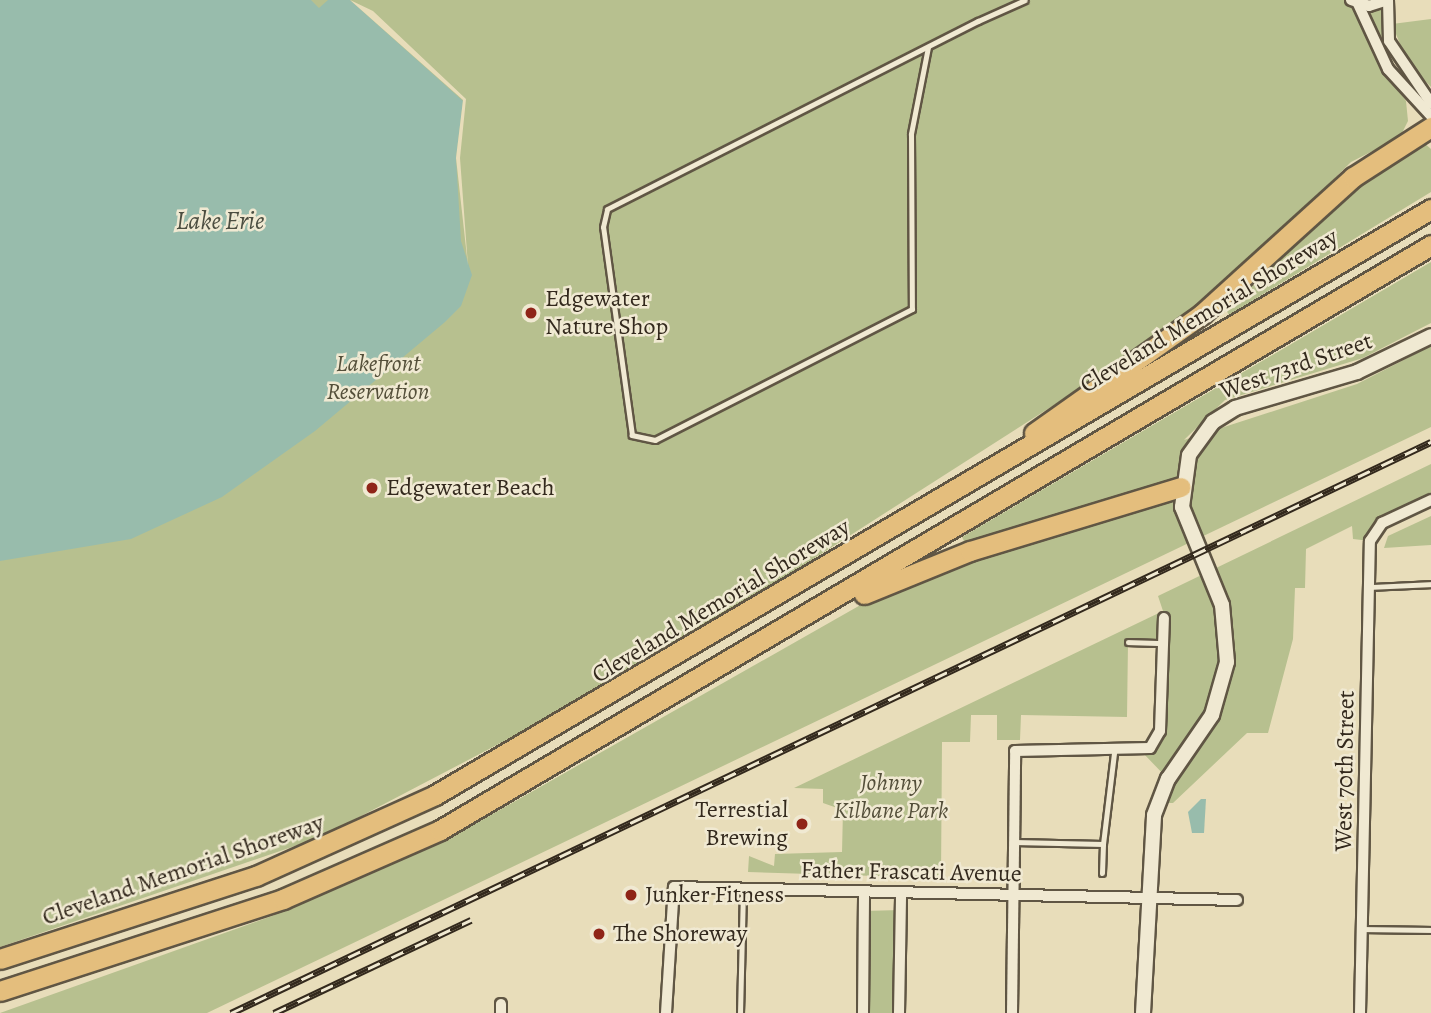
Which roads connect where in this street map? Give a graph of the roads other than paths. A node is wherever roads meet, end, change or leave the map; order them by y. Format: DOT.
graph roads {
  1 [pos="1025,0"];
  2 [pos="1387,0"];
  3 [pos="1355,2"];
  4 [pos="928,47"];
  5 [pos="1431,103"];
  6 [pos="1431,116"];
  7 [pos="1431,127"];
  8 [pos="1431,208"];
  9 [pos="1431,245"];
  10 [pos="1431,335"];
  11 [pos="1001,462"];
  12 [pos="1181,487"];
  13 [pos="1431,500"];
  14 [pos="1431,584"];
  15 [pos="1370,587"];
  16 [pos="1164,618"];
  17 [pos="779,632"];
  18 [pos="1128,642"];
  19 [pos="1163,643"];
  20 [pos="1114,753"];
  21 [pos="1014,842"];
  22 [pos="1103,844"];
  23 [pos="1102,873"];
  24 [pos="743,889"];
  25 [pos="864,892"];
  26 [pos="901,893"];
  27 [pos="1013,895"];
  28 [pos="1147,899"];
  29 [pos="1237,900"];
  30 [pos="1362,929"];
  31 [pos="1431,930"];
  32 [pos="0,959"];
  33 [pos="6,990"];
  34 [pos="666,1013"];
  35 [pos="740,1013"];
  36 [pos="863,1013"];
  37 [pos="899,1013"];
  38 [pos="1012,1013"];
  39 [pos="1143,1013"];
  40 [pos="1360,1013"];
  1 -- 4 [label="lane"];
  2 -- 3 [label="street"];
  2 -- 5 [label="street"];
  3 -- 6 [label="street"];
  4 -- 4 [label="lane"];
  7 -- 11 [label="highway"];
  8 -- 11 [label="highway, Cleveland Memorial Shoreway"];
  9 -- 17 [label="highway"];
  10 -- 12 [label="street, West 73rd Street"];
  11 -- 32 [label="highway, Cleveland Memorial Shoreway"];
  12 -- 17 [label="highway"];
  12 -- 28 [label="street, West 73rd Street"];
  13 -- 15 [label="street, West 70th Street"];
  14 -- 15 [label="lane"];
  15 -- 30 [label="street, West 70th Street"];
  16 -- 19 [label="street"];
  17 -- 33 [label="highway"];
  18 -- 19 [label="lane"];
  19 -- 20 [label="street"];
  20 -- 21 [label="street"];
  20 -- 22 [label="lane"];
  21 -- 22 [label="lane"];
  21 -- 27 [label="street"];
  22 -- 23 [label="lane"];
  24 -- 25 [label="street, Father Frascati Avenue"];
  24 -- 34 [label="street, Father Frascati Avenue"];
  24 -- 35 [label="lane"];
  25 -- 26 [label="street, Father Frascati Avenue"];
  25 -- 36 [label="street"];
  26 -- 27 [label="street, Father Frascati Avenue"];
  26 -- 37 [label="street"];
  27 -- 28 [label="street, Father Frascati Avenue"];
  27 -- 38 [label="street"];
  28 -- 29 [label="street, Father Frascati Avenue"];
  28 -- 39 [label="street, West 73rd Street"];
  30 -- 31 [label="lane"];
  30 -- 40 [label="street, West 70th Street"];
}
